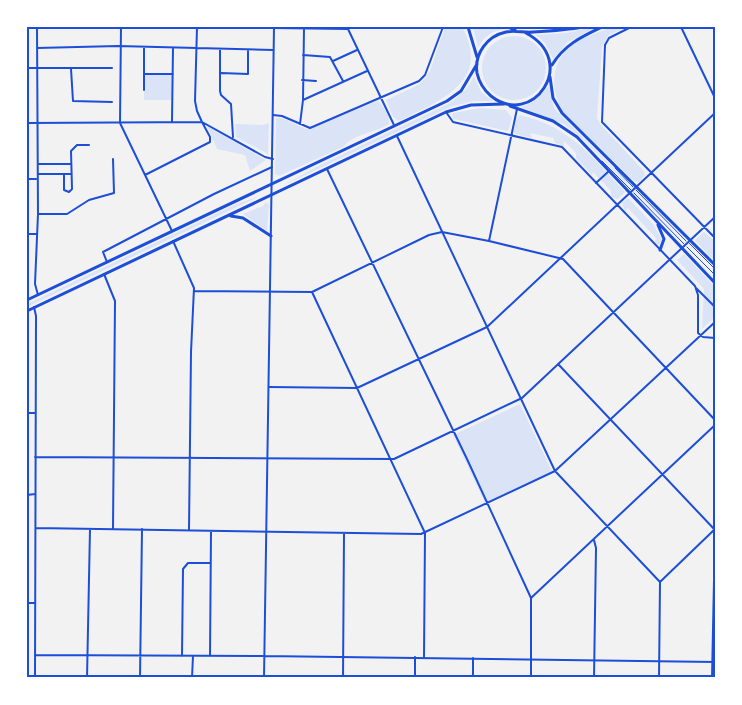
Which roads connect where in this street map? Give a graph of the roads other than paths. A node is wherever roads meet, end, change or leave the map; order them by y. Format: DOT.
graph roads {
  1 [pos="37,27"];
  2 [pos="121,27"];
  3 [pos="196,27"];
  4 [pos="443,27"];
  5 [pos="468,27"];
  6 [pos="508,27"];
  7 [pos="560,27"];
  8 [pos="583,27"];
  9 [pos="602,27"];
  10 [pos="631,27"];
  11 [pos="681,27"];
  12 [pos="274,28"];
  13 [pos="304,28"];
  14 [pos="324,28"];
  15 [pos="349,28"];
  16 [pos="517,31"];
  17 [pos="552,31"];
  18 [pos="526,33"];
  19 [pos="121,47"];
  20 [pos="37,48"];
  21 [pos="144,48"];
  22 [pos="174,48"];
  23 [pos="196,49"];
  24 [pos="220,49"];
  25 [pos="248,50"];
  26 [pos="273,50"];
  27 [pos="357,50"];
  28 [pos="303,55"];
  29 [pos="478,59"];
  30 [pos="333,61"];
  31 [pos="477,64"];
  32 [pos="551,67"];
  33 [pos="27,68"];
  34 [pos="37,68"];
  35 [pos="112,68"];
  36 [pos="71,69"];
  37 [pos="367,71"];
  38 [pos="220,73"];
  39 [pos="144,74"];
  40 [pos="173,74"];
  41 [pos="550,75"];
  42 [pos="302,80"];
  43 [pos="316,81"];
  44 [pos="343,82"];
  45 [pos="144,90"];
  46 [pos="380,98"];
  47 [pos="715,98"];
  48 [pos="303,100"];
  49 [pos="112,102"];
  50 [pos="506,104"];
  51 [pos="517,109"];
  52 [pos="446,112"];
  53 [pos="715,113"];
  54 [pos="273,115"];
  55 [pos="172,120"];
  56 [pos="202,122"];
  57 [pos="27,123"];
  58 [pos="37,123"];
  59 [pos="120,123"];
  60 [pos="300,124"];
  61 [pos="394,125"];
  62 [pos="512,135"];
  63 [pos="397,136"];
  64 [pos="233,139"];
  65 [pos="584,143"];
  66 [pos="88,145"];
  67 [pos="113,159"];
  68 [pos="273,159"];
  69 [pos="37,164"];
  70 [pos="71,164"];
  71 [pos="272,167"];
  72 [pos="327,169"];
  73 [pos="609,171"];
  74 [pos="652,173"];
  75 [pos="37,174"];
  76 [pos="64,174"];
  77 [pos="71,174"];
  78 [pos="145,175"];
  79 [pos="27,179"];
  80 [pos="37,179"];
  81 [pos="596,183"];
  82 [pos="273,184"];
  83 [pos="633,190"];
  84 [pos="273,195"];
  85 [pos="617,204"];
  86 [pos="38,214"];
  87 [pos="229,216"];
  88 [pos="715,217"];
  89 [pos="166,219"];
  90 [pos="657,223"];
  91 [pos="704,227"];
  92 [pos="172,231"];
  93 [pos="442,232"];
  94 [pos="27,234"];
  95 [pos="37,234"];
  96 [pos="271,236"];
  97 [pos="715,238"];
  98 [pos="173,241"];
  99 [pos="489,241"];
  100 [pos="688,243"];
  101 [pos="681,249"];
  102 [pos="660,250"];
  103 [pos="561,257"];
  104 [pos="669,260"];
  105 [pos="107,262"];
  106 [pos="372,262"];
  107 [pos="715,267"];
  108 [pos="104,274"];
  109 [pos="715,274"];
  110 [pos="715,284"];
  111 [pos="695,286"];
  112 [pos="194,291"];
  113 [pos="270,292"];
  114 [pos="312,292"];
  115 [pos="38,295"];
  116 [pos="27,300"];
  117 [pos="34,307"];
  118 [pos="715,307"];
  119 [pos="27,311"];
  120 [pos="613,312"];
  121 [pos="715,322"];
  122 [pos="488,327"];
  123 [pos="700,336"];
  124 [pos="715,338"];
  125 [pos="419,359"];
  126 [pos="558,364"];
  127 [pos="666,367"];
  128 [pos="269,387"];
  129 [pos="357,388"];
  130 [pos="522,398"];
  131 [pos="27,413"];
  132 [pos="35,413"];
  133 [pos="610,419"];
  134 [pos="715,420"];
  135 [pos="715,425"];
  136 [pos="453,431"];
  137 [pos="35,457"];
  138 [pos="114,458"];
  139 [pos="190,458"];
  140 [pos="268,459"];
  141 [pos="391,460"];
  142 [pos="555,471"];
  143 [pos="662,475"];
  144 [pos="35,494"];
  145 [pos="27,495"];
  146 [pos="488,504"];
  147 [pos="608,527"];
  148 [pos="36,528"];
  149 [pos="90,529"];
  150 [pos="113,529"];
  151 [pos="142,529"];
  152 [pos="189,530"];
  153 [pos="715,530"];
  154 [pos="211,531"];
  155 [pos="267,531"];
  156 [pos="344,533"];
  157 [pos="425,533"];
  158 [pos="594,540"];
  159 [pos="210,563"];
  160 [pos="660,582"];
  161 [pos="531,598"];
  162 [pos="27,603"];
  163 [pos="35,603"];
  164 [pos="35,655"];
  165 [pos="88,655"];
  166 [pos="140,656"];
  167 [pos="182,656"];
  168 [pos="192,656"];
  169 [pos="210,656"];
  170 [pos="264,656"];
  171 [pos="343,656"];
  172 [pos="415,657"];
  173 [pos="424,657"];
  174 [pos="473,658"];
  175 [pos="531,658"];
  176 [pos="595,659"];
  177 [pos="659,660"];
  178 [pos="714,662"];
  179 [pos="35,678"];
  180 [pos="87,678"];
  181 [pos="140,678"];
  182 [pos="192,678"];
  183 [pos="264,678"];
  184 [pos="343,678"];
  185 [pos="415,678"];
  186 [pos="473,678"];
  187 [pos="531,678"];
  188 [pos="594,678"];
  189 [pos="659,678"];
  190 [pos="712,678"];
  1 -- 20 [label="street"];
  2 -- 19 [label="street"];
  3 -- 23 [label="street"];
  4 -- 46 [label="street"];
  5 -- 29 [label="main road"];
  6 -- 16 [label="main road"];
  7 -- 17 [label="street"];
  8 -- 17 [label="main road"];
  9 -- 32 [label="main road"];
  10 -- 74 [label="street"];
  11 -- 47 [label="street"];
  12 -- 13 [label="street"];
  12 -- 26 [label="street"];
  13 -- 14 [label="street"];
  13 -- 28 [label="street"];
  14 -- 15 [label="street"];
  15 -- 27 [label="street"];
  16 -- 18 [label="main road"];
  16 -- 29 [label="main road"];
  17 -- 18 [label="main road"];
  18 -- 32 [label="main road"];
  19 -- 20 [label="street"];
  19 -- 21 [label="street"];
  19 -- 59 [label="street"];
  20 -- 34 [label="street"];
  21 -- 22 [label="street"];
  21 -- 39 [label="street"];
  22 -- 23 [label="street"];
  22 -- 40 [label="street"];
  23 -- 24 [label="street"];
  23 -- 56 [label="street"];
  24 -- 25 [label="street"];
  24 -- 38 [label="street"];
  25 -- 26 [label="street"];
  25 -- 38 [label="street"];
  26 -- 54 [label="street"];
  27 -- 30 [label="street"];
  27 -- 37 [label="street"];
  28 -- 30 [label="street"];
  28 -- 42 [label="street"];
  29 -- 31 [label="main road"];
  30 -- 44 [label="street"];
  31 -- 50 [label="main road"];
  31 -- 61 [label="main road"];
  32 -- 41 [label="main road"];
  33 -- 34 [label="street"];
  34 -- 36 [label="street"];
  34 -- 58 [label="street"];
  35 -- 36 [label="street"];
  36 -- 49 [label="street"];
  37 -- 44 [label="street"];
  37 -- 46 [label="street"];
  38 -- 64 [label="street"];
  39 -- 40 [label="street"];
  39 -- 45 [label="street"];
  40 -- 55 [label="street"];
  41 -- 50 [label="main road"];
  41 -- 83 [label="main road"];
  42 -- 43 [label="street"];
  42 -- 48 [label="street"];
  44 -- 48 [label="street"];
  46 -- 60 [label="street"];
  46 -- 61 [label="street"];
  48 -- 60 [label="street"];
  50 -- 51 [label="main road"];
  50 -- 52 [label="main road"];
  51 -- 62 [label="street"];
  51 -- 65 [label="main road"];
  52 -- 62 [label="street"];
  52 -- 63 [label="main road"];
  53 -- 74 [label="street"];
  54 -- 60 [label="street"];
  54 -- 68 [label="street"];
  55 -- 56 [label="street"];
  55 -- 59 [label="street"];
  56 -- 64 [label="street"];
  56 -- 78 [label="street"];
  57 -- 58 [label="street"];
  58 -- 59 [label="street"];
  58 -- 69 [label="street"];
  59 -- 78 [label="street"];
  61 -- 82 [label="main road"];
  62 -- 81 [label="street"];
  62 -- 99 [label="street"];
  63 -- 72 [label="main road"];
  63 -- 93 [label="street"];
  64 -- 68 [label="street"];
  65 -- 73 [label="main road"];
  65 -- 83 [label="lane"];
  66 -- 70 [label="street"];
  67 -- 86 [label="street"];
  68 -- 71 [label="street"];
  69 -- 70 [label="street"];
  69 -- 75 [label="street"];
  70 -- 77 [label="street"];
  71 -- 82 [label="street"];
  71 -- 89 [label="street"];
  72 -- 84 [label="main road"];
  72 -- 106 [label="street"];
  73 -- 81 [label="street"];
  73 -- 83 [label="main road"];
  74 -- 83 [label="street"];
  74 -- 91 [label="street"];
  75 -- 76 [label="street"];
  75 -- 80 [label="street"];
  76 -- 77 [label="street"];
  76 -- 77 [label="street"];
  78 -- 89 [label="street"];
  79 -- 80 [label="street"];
  80 -- 86 [label="street"];
  81 -- 85 [label="street"];
  82 -- 84 [label="street"];
  82 -- 92 [label="main road"];
  83 -- 85 [label="street"];
  83 -- 90 [label="main road"];
  83 -- 100 [label="main road"];
  83 -- 100 [label="lane"];
  84 -- 87 [label="main road"];
  84 -- 96 [label="street"];
  85 -- 102 [label="street"];
  85 -- 103 [label="street"];
  86 -- 95 [label="street"];
  87 -- 96 [label="main road"];
  87 -- 98 [label="main road"];
  88 -- 91 [label="street"];
  89 -- 92 [label="street"];
  89 -- 105 [label="street"];
  90 -- 101 [label="main road"];
  90 -- 102 [label="main road"];
  91 -- 97 [label="street"];
  91 -- 100 [label="street"];
  92 -- 105 [label="main road"];
  93 -- 99 [label="street"];
  93 -- 106 [label="street"];
  93 -- 122 [label="street"];
  94 -- 95 [label="street"];
  95 -- 115 [label="street"];
  96 -- 113 [label="street"];
  98 -- 108 [label="main road"];
  98 -- 112 [label="street"];
  99 -- 103 [label="street"];
  100 -- 101 [label="street"];
  100 -- 107 [label="main road"];
  100 -- 109 [label="lane"];
  101 -- 104 [label="street"];
  101 -- 110 [label="main road"];
  102 -- 104 [label="street"];
  103 -- 120 [label="street"];
  103 -- 122 [label="street"];
  104 -- 111 [label="street"];
  104 -- 120 [label="street"];
  105 -- 115 [label="main road"];
  106 -- 114 [label="street"];
  106 -- 125 [label="street"];
  108 -- 117 [label="main road"];
  108 -- 138 [label="street"];
  111 -- 118 [label="street"];
  111 -- 123 [label="street"];
  112 -- 113 [label="street"];
  112 -- 139 [label="street"];
  113 -- 114 [label="street"];
  113 -- 128 [label="street"];
  114 -- 129 [label="street"];
  115 -- 116 [label="main road"];
  117 -- 119 [label="main road"];
  117 -- 132 [label="street"];
  120 -- 126 [label="street"];
  120 -- 127 [label="street"];
  121 -- 123 [label="street"];
  122 -- 125 [label="street"];
  122 -- 130 [label="street"];
  123 -- 124 [label="street"];
  123 -- 127 [label="street"];
  125 -- 129 [label="street"];
  125 -- 136 [label="street"];
  126 -- 130 [label="street"];
  126 -- 133 [label="street"];
  127 -- 133 [label="street"];
  127 -- 134 [label="street"];
  128 -- 129 [label="street"];
  128 -- 140 [label="street"];
  129 -- 141 [label="street"];
  130 -- 136 [label="street"];
  130 -- 142 [label="street"];
  131 -- 132 [label="street"];
  132 -- 137 [label="street"];
  133 -- 142 [label="street"];
  133 -- 143 [label="street"];
  135 -- 143 [label="street"];
  136 -- 141 [label="street"];
  136 -- 146 [label="street"];
  137 -- 138 [label="street"];
  137 -- 144 [label="street"];
  138 -- 139 [label="street"];
  138 -- 150 [label="street"];
  139 -- 140 [label="street"];
  139 -- 152 [label="street"];
  140 -- 141 [label="street"];
  140 -- 155 [label="street"];
  141 -- 157 [label="street"];
  142 -- 146 [label="street"];
  142 -- 147 [label="street"];
  143 -- 147 [label="street"];
  143 -- 153 [label="street"];
  144 -- 145 [label="street"];
  144 -- 148 [label="street"];
  146 -- 157 [label="street"];
  146 -- 161 [label="street"];
  147 -- 158 [label="street"];
  147 -- 160 [label="street"];
  148 -- 149 [label="street"];
  148 -- 163 [label="street"];
  149 -- 150 [label="street"];
  149 -- 165 [label="street"];
  150 -- 151 [label="street"];
  151 -- 152 [label="street"];
  151 -- 166 [label="street"];
  152 -- 154 [label="street"];
  153 -- 160 [label="street"];
  153 -- 178 [label="street"];
  154 -- 155 [label="street"];
  154 -- 159 [label="street"];
  155 -- 156 [label="street"];
  155 -- 170 [label="street"];
  156 -- 157 [label="street"];
  156 -- 171 [label="street"];
  157 -- 173 [label="street"];
  158 -- 161 [label="street"];
  158 -- 176 [label="street"];
  159 -- 167 [label="street"];
  159 -- 169 [label="street"];
  160 -- 177 [label="street"];
  161 -- 175 [label="street"];
  162 -- 163 [label="street"];
  163 -- 164 [label="street"];
  164 -- 165 [label="street"];
  164 -- 179 [label="street"];
  165 -- 166 [label="street"];
  165 -- 180 [label="street"];
  166 -- 167 [label="street"];
  166 -- 181 [label="street"];
  167 -- 168 [label="street"];
  168 -- 169 [label="street"];
  168 -- 182 [label="street"];
  169 -- 170 [label="street"];
  170 -- 171 [label="street"];
  170 -- 183 [label="street"];
  171 -- 172 [label="street"];
  171 -- 184 [label="street"];
  172 -- 173 [label="street"];
  172 -- 185 [label="street"];
  173 -- 174 [label="street"];
  174 -- 175 [label="street"];
  174 -- 186 [label="street"];
  175 -- 176 [label="street"];
  175 -- 187 [label="street"];
  176 -- 177 [label="street"];
  176 -- 188 [label="street"];
  177 -- 178 [label="street"];
  177 -- 189 [label="street"];
  178 -- 190 [label="street"];
}
